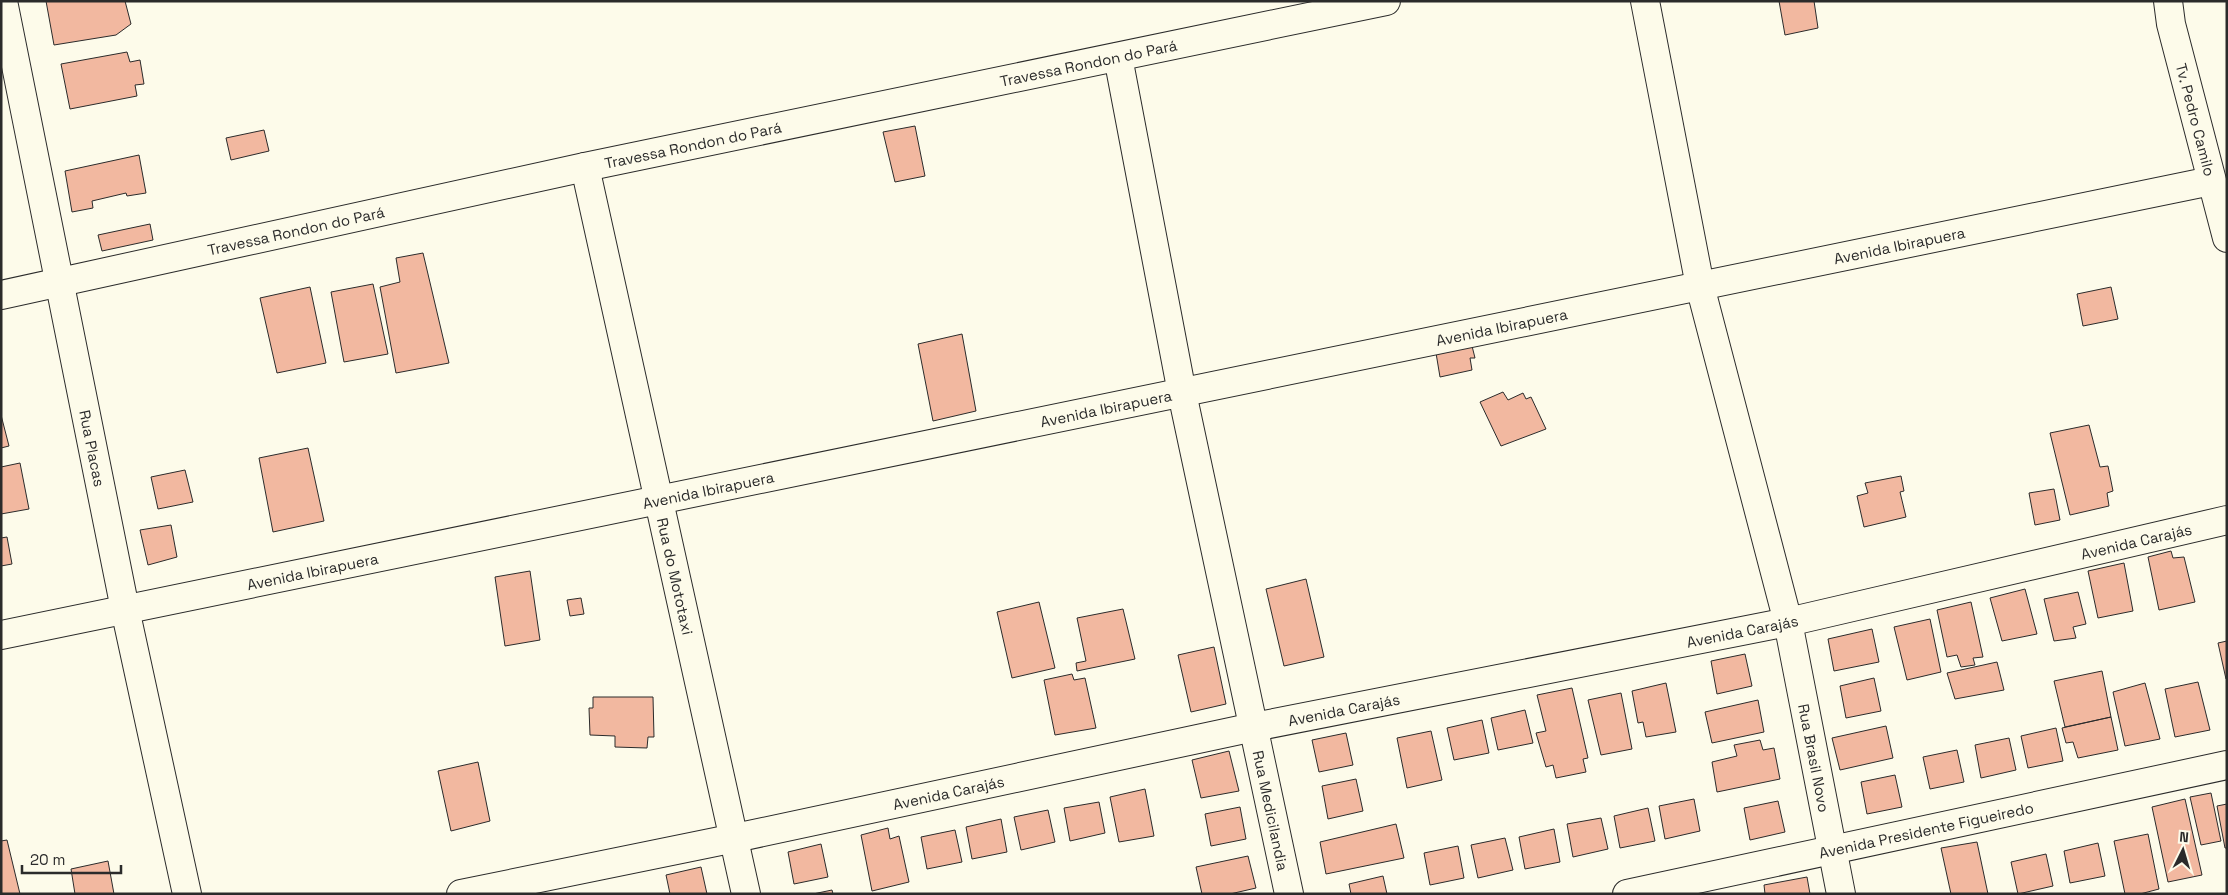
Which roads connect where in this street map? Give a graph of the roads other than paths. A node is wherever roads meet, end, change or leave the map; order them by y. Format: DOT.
graph roads {
  1 [pos="3,1"];
  2 [pos="1386,1"];
  3 [pos="1645,1"];
  4 [pos="2168,1"];
  5 [pos="1118,57"];
  6 [pos="2215,165"];
  7 [pos="585,167"];
  8 [pos="2227,238"];
  9 [pos="61,283"];
  10 [pos="1700,286"];
  11 [pos="1,295"];
  12 [pos="1182,393"];
  13 [pos="660,501"];
  14 [pos="2227,520"];
  15 [pos="125,609"];
  16 [pos="1788,622"];
  17 [pos="1,635"];
  18 [pos="1254,727"];
  19 [pos="2227,765"];
  20 [pos="735,838"];
  21 [pos="1833,850"];
  22 [pos="187,894"];
  23 [pos="461,894"];
  24 [pos="746,894"];
  25 [pos="1289,894"];
  26 [pos="1627,894"];
  27 [pos="1842,894"];
  1 -- 9 [label="street, Rua Placas"];
  2 -- 5 [label="street, Travessa Rondon do Pará"];
  3 -- 10 [label="street, Rua Brasil Novo"];
  4 -- 6 [label="street, Tv. Pedro Camilo"];
  5 -- 7 [label="street, Travessa Rondon do Pará"];
  5 -- 12 [label="street, Rua Medicilandia"];
  6 -- 8 [label="street, Tv. Pedro Camilo"];
  6 -- 10 [label="street, Avenida Ibirapuera"];
  7 -- 9 [label="street, Travessa Rondon do Pará"];
  7 -- 13 [label="street, Rua do Mototaxi"];
  9 -- 11 [label="street, Travessa Rondon do Pará"];
  9 -- 15 [label="street, Rua Placas"];
  10 -- 12 [label="street, Avenida Ibirapuera"];
  10 -- 16 [label="street, Rua Brasil Novo"];
  12 -- 13 [label="street, Avenida Ibirapuera"];
  12 -- 18 [label="street, Rua Medicilandia"];
  13 -- 15 [label="street, Avenida Ibirapuera"];
  13 -- 20 [label="street, Rua do Mototaxi"];
  14 -- 16 [label="street, Avenida Carajás"];
  15 -- 17 [label="street, Avenida Ibirapuera"];
  15 -- 22 [label="street, Rua Placas"];
  16 -- 18 [label="street, Avenida Carajás"];
  16 -- 21 [label="street, Rua Brasil Novo"];
  18 -- 20 [label="street, Avenida Carajás"];
  18 -- 25 [label="street, Rua Medicilandia"];
  19 -- 21 [label="street, Avenida Presidente Figueiredo"];
  20 -- 23 [label="street, Avenida Carajás"];
  20 -- 24 [label="street"];
  21 -- 26 [label="street, Avenida Presidente Figueiredo"];
  21 -- 27 [label="street, Rua Brasil Novo"];
}
